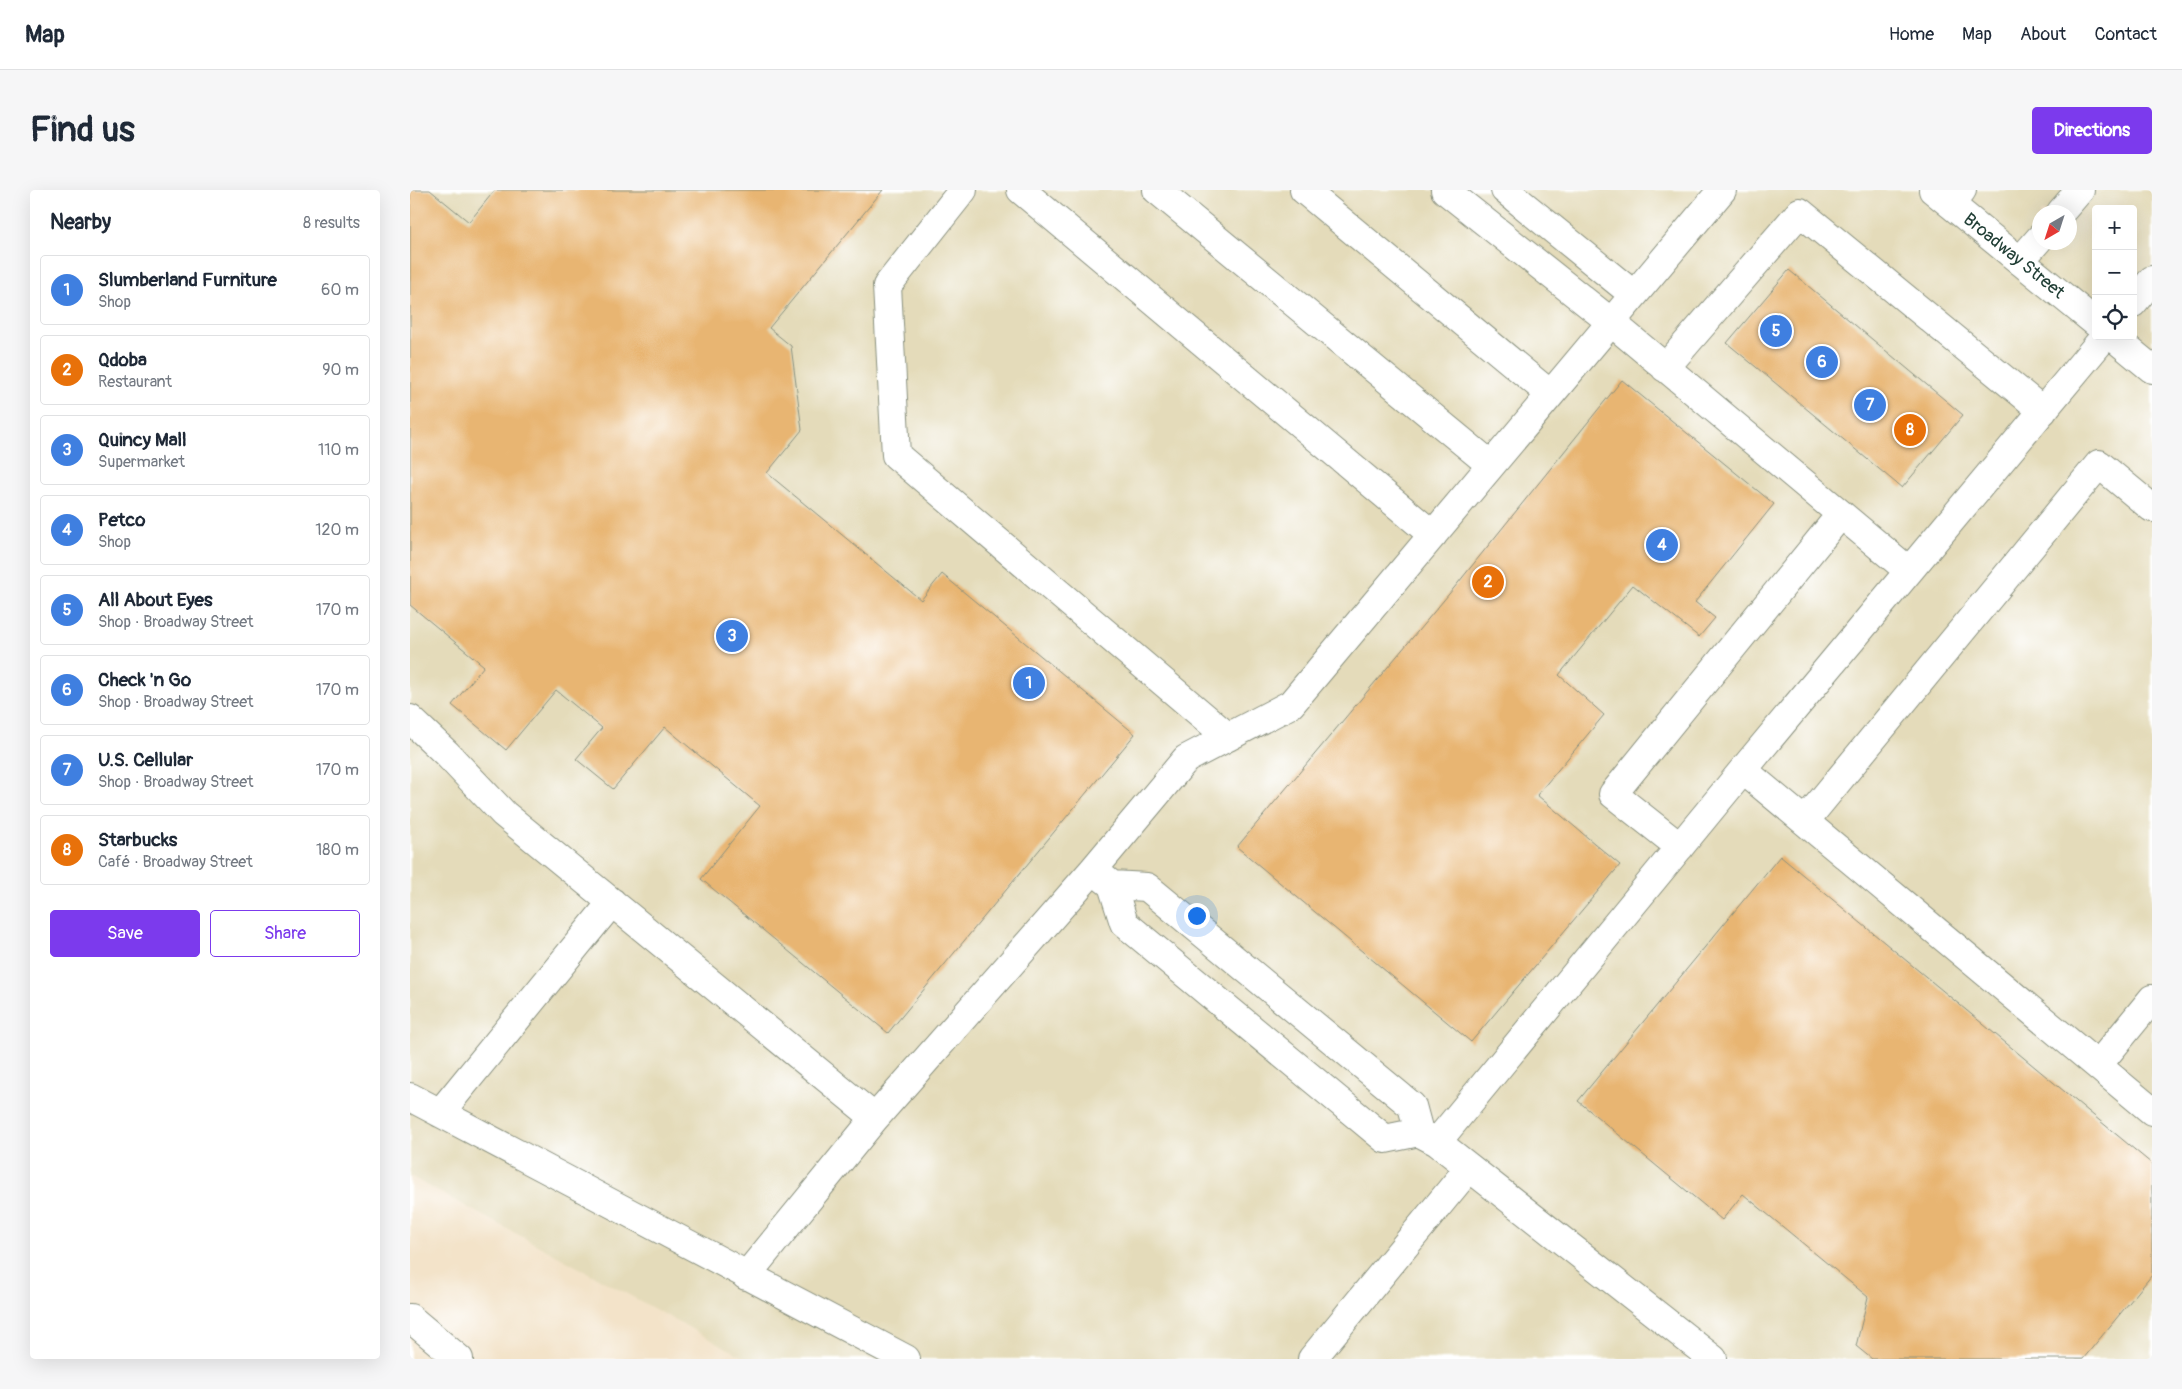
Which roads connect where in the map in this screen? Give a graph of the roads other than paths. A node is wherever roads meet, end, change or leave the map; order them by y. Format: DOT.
graph roads {
  1 [pos="963,190"];
  2 [pos="1021,190"];
  3 [pos="1156,190"];
  4 [pos="1304,190"];
  5 [pos="1445,190"];
  6 [pos="1505,190"];
  7 [pos="2080,190"];
  8 [pos="1719,191"];
  9 [pos="1949,195"];
  10 [pos="2067,205"];
  11 [pos="2032,247"];
  12 [pos="2020,261"];
  13 [pos="2152,280"];
  14 [pos="1634,295"];
  15 [pos="2137,298"];
  16 [pos="2092,320"];
  17 [pos="1611,322"];
  18 [pos="2103,340"];
  19 [pos="2117,340"];
  20 [pos="1665,368"];
  21 [pos="2152,369"];
  22 [pos="1550,394"];
  23 [pos="2043,411"];
  24 [pos="1492,465"];
  25 [pos="2152,508"];
  26 [pos="1841,514"];
  27 [pos="1433,535"];
  28 [pos="1909,570"];
  29 [pos="410,719"];
  30 [pos="1228,737"];
  31 [pos="1743,770"];
  32 [pos="1805,821"];
  33 [pos="1680,847"];
  34 [pos="1102,877"];
  35 [pos="612,902"];
  36 [pos="2152,999"];
  37 [pos="2098,1065"];
  38 [pos="410,1097"];
  39 [pos="2152,1111"];
  40 [pos="440,1113"];
  41 [pos="875,1118"];
  42 [pos="1428,1137"];
  43 [pos="1468,1168"];
  44 [pos="746,1276"];
  45 [pos="410,1318"];
  46 [pos="459,1359"];
  47 [pos="906,1359"];
  48 [pos="1312,1359"];
  49 [pos="1713,1359"];
  1 -- 30 [label="main road"];
  2 -- 27 [label="main road"];
  3 -- 24 [label="main road"];
  4 -- 22 [label="main road"];
  5 -- 17 [label="main road"];
  6 -- 14 [label="main road"];
  7 -- 10 [label="main road"];
  8 -- 14 [label="main road"];
  9 -- 12 [label="main road, Broadway Street"];
  11 -- 12 [label="main road"];
  12 -- 16 [label="main road, Broadway Street"];
  13 -- 15 [label="main road"];
  14 -- 17 [label="main road"];
  17 -- 20 [label="main road"];
  17 -- 22 [label="main road"];
  18 -- 23 [label="main road"];
  19 -- 21 [label="main road"];
  20 -- 23 [label="main road"];
  20 -- 26 [label="main road"];
  22 -- 24 [label="main road"];
  23 -- 28 [label="main road"];
  24 -- 27 [label="main road"];
  25 -- 32 [label="main road"];
  26 -- 28 [label="main road"];
  26 -- 33 [label="main road"];
  27 -- 30 [label="main road"];
  28 -- 31 [label="main road"];
  29 -- 35 [label="main road"];
  30 -- 34 [label="main road"];
  31 -- 32 [label="main road"];
  31 -- 33 [label="main road"];
  32 -- 37 [label="main road"];
  33 -- 42 [label="main road"];
  34 -- 41 [label="main road"];
  34 -- 42 [label="main road"];
  34 -- 42 [label="main road"];
  35 -- 40 [label="main road"];
  35 -- 41 [label="main road"];
  36 -- 37 [label="main road"];
  37 -- 39 [label="main road"];
  38 -- 40 [label="main road"];
  40 -- 44 [label="main road"];
  41 -- 44 [label="main road"];
  42 -- 43 [label="main road"];
  43 -- 48 [label="main road"];
  43 -- 49 [label="main road"];
  44 -- 47 [label="main road"];
  45 -- 46 [label="main road"];
}
